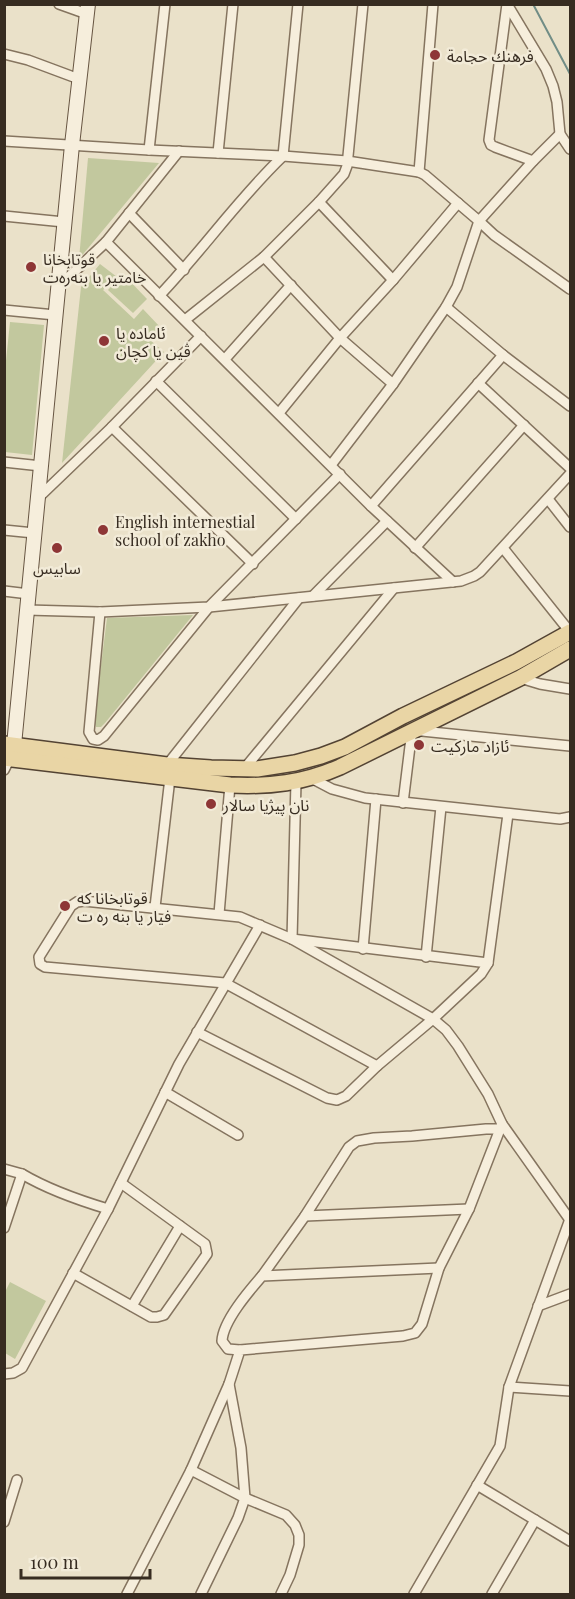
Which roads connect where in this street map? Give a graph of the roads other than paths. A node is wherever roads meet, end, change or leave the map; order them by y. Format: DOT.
graph roads {
  1 [pos="59,4"];
  2 [pos="165,4"];
  3 [pos="232,4"];
  4 [pos="298,4"];
  5 [pos="363,4"];
  6 [pos="433,4"];
  7 [pos="507,4"];
  8 [pos="87,9"];
  9 [pos="4,54"];
  10 [pos="79,79"];
  11 [pos="560,134"];
  12 [pos="4,141"];
  13 [pos="72,145"];
  14 [pos="570,149"];
  15 [pos="149,150"];
  16 [pos="179,151"];
  17 [pos="218,153"];
  18 [pos="283,156"];
  19 [pos="347,161"];
  20 [pos="533,161"];
  21 [pos="419,172"];
  22 [pos="318,202"];
  23 [pos="458,203"];
  24 [pos="129,213"];
  25 [pos="4,216"];
  26 [pos="479,221"];
  27 [pos="64,222"];
  28 [pos="105,242"];
  29 [pos="264,257"];
  30 [pos="184,270"];
  31 [pos="393,280"];
  32 [pos="291,285"];
  33 [pos="58,287"];
  34 [pos="570,289"];
  35 [pos="159,296"];
  36 [pos="446,307"];
  37 [pos="4,310"];
  38 [pos="55,315"];
  39 [pos="185,320"];
  40 [pos="201,336"];
  41 [pos="340,338"];
  42 [pos="503,355"];
  43 [pos="225,359"];
  44 [pos="156,381"];
  45 [pos="478,383"];
  46 [pos="393,384"];
  47 [pos="570,406"];
  48 [pos="279,413"];
  49 [pos="525,425"];
  50 [pos="112,427"];
  51 [pos="4,462"];
  52 [pos="331,465"];
  53 [pos="41,466"];
  54 [pos="570,468"];
  55 [pos="340,474"];
  56 [pos="570,474"];
  57 [pos="38,498"];
  58 [pos="548,499"];
  59 [pos="371,506"];
  60 [pos="296,519"];
  61 [pos="387,521"];
  62 [pos="570,527"];
  63 [pos="4,530"];
  64 [pos="34,533"];
  65 [pos="415,548"];
  66 [pos="503,548"];
  67 [pos="253,564"];
  68 [pos="453,582"];
  69 [pos="394,588"];
  70 [pos="4,591"];
  71 [pos="28,594"];
  72 [pos="313,597"];
  73 [pos="299,598"];
  74 [pos="209,607"];
  75 [pos="27,610"];
  76 [pos="100,612"];
  77 [pos="570,632"];
  78 [pos="570,649"];
  79 [pos="548,653"];
  80 [pos="520,678"];
  81 [pos="570,688"];
  82 [pos="412,730"];
  83 [pos="570,746"];
  84 [pos="8,755"];
  85 [pos="244,769"];
  86 [pos="169,772"];
  87 [pos="311,778"];
  88 [pos="296,782"];
  89 [pos="230,785"];
  90 [pos="376,799"];
  91 [pos="403,802"];
  92 [pos="441,807"];
  93 [pos="508,814"];
  94 [pos="570,817"];
  95 [pos="155,907"];
  96 [pos="219,914"];
  97 [pos="260,925"];
  98 [pos="292,939"];
  99 [pos="363,949"];
  100 [pos="426,957"];
  101 [pos="488,963"];
  102 [pos="225,983"];
  103 [pos="433,1019"];
  104 [pos="197,1032"];
  105 [pos="377,1066"];
  106 [pos="165,1092"];
  107 [pos="501,1126"];
  108 [pos="238,1135"];
  109 [pos="4,1169"];
  110 [pos="22,1174"];
  111 [pos="121,1183"];
  112 [pos="108,1209"];
  113 [pos="469,1209"];
  114 [pos="305,1216"];
  115 [pos="570,1220"];
  116 [pos="180,1226"];
  117 [pos="4,1228"];
  118 [pos="568,1238"];
  119 [pos="438,1268"];
  120 [pos="73,1274"];
  121 [pos="262,1276"];
  122 [pos="570,1293"];
  123 [pos="132,1306"];
  124 [pos="538,1306"];
  125 [pos="240,1350"];
  126 [pos="4,1374"];
  127 [pos="229,1384"];
  128 [pos="509,1387"];
  129 [pos="570,1391"];
  130 [pos="191,1470"];
  131 [pos="18,1480"];
  132 [pos="477,1485"];
  133 [pos="245,1498"];
  134 [pos="535,1520"];
  135 [pos="4,1522"];
  136 [pos="570,1541"];
  137 [pos="127,1594"];
  138 [pos="201,1594"];
  139 [pos="281,1594"];
  140 [pos="414,1594"];
  141 [pos="492,1594"];
  1 -- 8 [label="street"];
  2 -- 15 [label="street"];
  3 -- 17 [label="street"];
  4 -- 18 [label="street"];
  5 -- 19 [label="street"];
  6 -- 21 [label="street"];
  7 -- 11 [label="street"];
  7 -- 20 [label="street"];
  8 -- 10 [label="main road"];
  9 -- 10 [label="street"];
  10 -- 13 [label="main road"];
  11 -- 14 [label="street"];
  11 -- 20 [label="street"];
  12 -- 13 [label="street"];
  13 -- 15 [label="street"];
  13 -- 27 [label="main road"];
  15 -- 16 [label="street"];
  16 -- 17 [label="street"];
  16 -- 24 [label="street"];
  17 -- 18 [label="street"];
  18 -- 19 [label="street"];
  18 -- 30 [label="street"];
  19 -- 21 [label="street"];
  19 -- 22 [label="street"];
  20 -- 26 [label="street"];
  21 -- 23 [label="street"];
  22 -- 29 [label="street"];
  22 -- 31 [label="street"];
  23 -- 26 [label="street"];
  23 -- 31 [label="street"];
  24 -- 28 [label="street"];
  24 -- 30 [label="street"];
  25 -- 27 [label="street"];
  26 -- 34 [label="street"];
  26 -- 36 [label="street"];
  27 -- 33 [label="main road"];
  28 -- 33 [label="street"];
  28 -- 35 [label="street"];
  29 -- 32 [label="street"];
  29 -- 39 [label="street"];
  30 -- 35 [label="street"];
  31 -- 41 [label="street"];
  32 -- 41 [label="street"];
  32 -- 43 [label="street"];
  33 -- 38 [label="main road"];
  35 -- 39 [label="street"];
  36 -- 42 [label="street"];
  36 -- 46 [label="street"];
  37 -- 38 [label="street"];
  38 -- 53 [label="main road"];
  39 -- 40 [label="street"];
  40 -- 43 [label="street"];
  40 -- 44 [label="street"];
  41 -- 46 [label="street"];
  41 -- 48 [label="street"];
  42 -- 45 [label="street"];
  42 -- 47 [label="street"];
  43 -- 48 [label="street"];
  44 -- 50 [label="street"];
  44 -- 60 [label="street"];
  45 -- 49 [label="street"];
  45 -- 59 [label="street"];
  46 -- 52 [label="street"];
  48 -- 52 [label="street"];
  49 -- 54 [label="street"];
  49 -- 65 [label="street"];
  50 -- 57 [label="street"];
  50 -- 67 [label="street"];
  51 -- 53 [label="street"];
  52 -- 55 [label="street"];
  53 -- 57 [label="main road"];
  55 -- 59 [label="street"];
  55 -- 60 [label="street"];
  56 -- 58 [label="street"];
  57 -- 64 [label="main road"];
  58 -- 62 [label="street"];
  58 -- 66 [label="street"];
  59 -- 61 [label="street"];
  60 -- 67 [label="street"];
  61 -- 65 [label="street"];
  61 -- 72 [label="street"];
  63 -- 64 [label="street"];
  64 -- 71 [label="main road"];
  65 -- 68 [label="street"];
  66 -- 68 [label="street"];
  66 -- 77 [label="street"];
  67 -- 74 [label="street"];
  68 -- 69 [label="street"];
  69 -- 72 [label="street"];
  69 -- 85 [label="street"];
  70 -- 71 [label="street"];
  71 -- 75 [label="main road"];
  72 -- 73 [label="street"];
  73 -- 74 [label="street"];
  73 -- 86 [label="street"];
  74 -- 76 [label="street"];
  74 -- 76 [label="street"];
  75 -- 76 [label="street"];
  75 -- 84 [label="main road"];
  77 -- 79 [label="main road"];
  78 -- 79 [label="main road"];
  79 -- 80 [label="main road"];
  79 -- 85 [label="main road"];
  80 -- 81 [label="street"];
  80 -- 82 [label="main road"];
  82 -- 83 [label="street"];
  82 -- 87 [label="main road"];
  82 -- 91 [label="street"];
  84 -- 86 [label="main road"];
  85 -- 86 [label="main road"];
  86 -- 89 [label="main road"];
  86 -- 95 [label="street"];
  87 -- 88 [label="main road"];
  87 -- 90 [label="street"];
  88 -- 89 [label="main road"];
  88 -- 98 [label="street"];
  89 -- 96 [label="street"];
  90 -- 91 [label="street"];
  90 -- 99 [label="street"];
  91 -- 92 [label="street"];
  92 -- 93 [label="street"];
  92 -- 100 [label="street"];
  93 -- 94 [label="street"];
  93 -- 101 [label="street"];
  95 -- 96 [label="street"];
  95 -- 102 [label="street"];
  96 -- 97 [label="street"];
  97 -- 98 [label="street"];
  97 -- 102 [label="street"];
  98 -- 99 [label="street"];
  98 -- 103 [label="street"];
  99 -- 100 [label="street"];
  100 -- 101 [label="street"];
  101 -- 103 [label="street"];
  102 -- 104 [label="street"];
  102 -- 105 [label="street"];
  103 -- 105 [label="street"];
  103 -- 107 [label="street"];
  104 -- 105 [label="street"];
  104 -- 106 [label="street"];
  106 -- 108 [label="street"];
  106 -- 111 [label="street"];
  107 -- 113 [label="street"];
  107 -- 114 [label="street"];
  107 -- 115 [label="street"];
  109 -- 110 [label="street"];
  110 -- 112 [label="street"];
  110 -- 117 [label="street"];
  111 -- 112 [label="street"];
  111 -- 116 [label="street"];
  112 -- 120 [label="street"];
  113 -- 114 [label="street"];
  113 -- 119 [label="street"];
  114 -- 121 [label="street"];
  115 -- 118 [label="street"];
  116 -- 123 [label="street"];
  116 -- 123 [label="street"];
  118 -- 124 [label="street"];
  119 -- 121 [label="street"];
  119 -- 125 [label="street"];
  120 -- 123 [label="street"];
  120 -- 126 [label="street"];
  121 -- 125 [label="street"];
  122 -- 124 [label="street"];
  124 -- 128 [label="street"];
  125 -- 127 [label="street"];
  127 -- 130 [label="street"];
  127 -- 133 [label="street"];
  128 -- 129 [label="street"];
  128 -- 132 [label="street"];
  130 -- 133 [label="street"];
  130 -- 137 [label="street"];
  131 -- 135 [label="street"];
  132 -- 134 [label="street"];
  132 -- 140 [label="street"];
  133 -- 138 [label="street"];
  133 -- 139 [label="street"];
  134 -- 136 [label="street"];
  134 -- 141 [label="street"];
}
